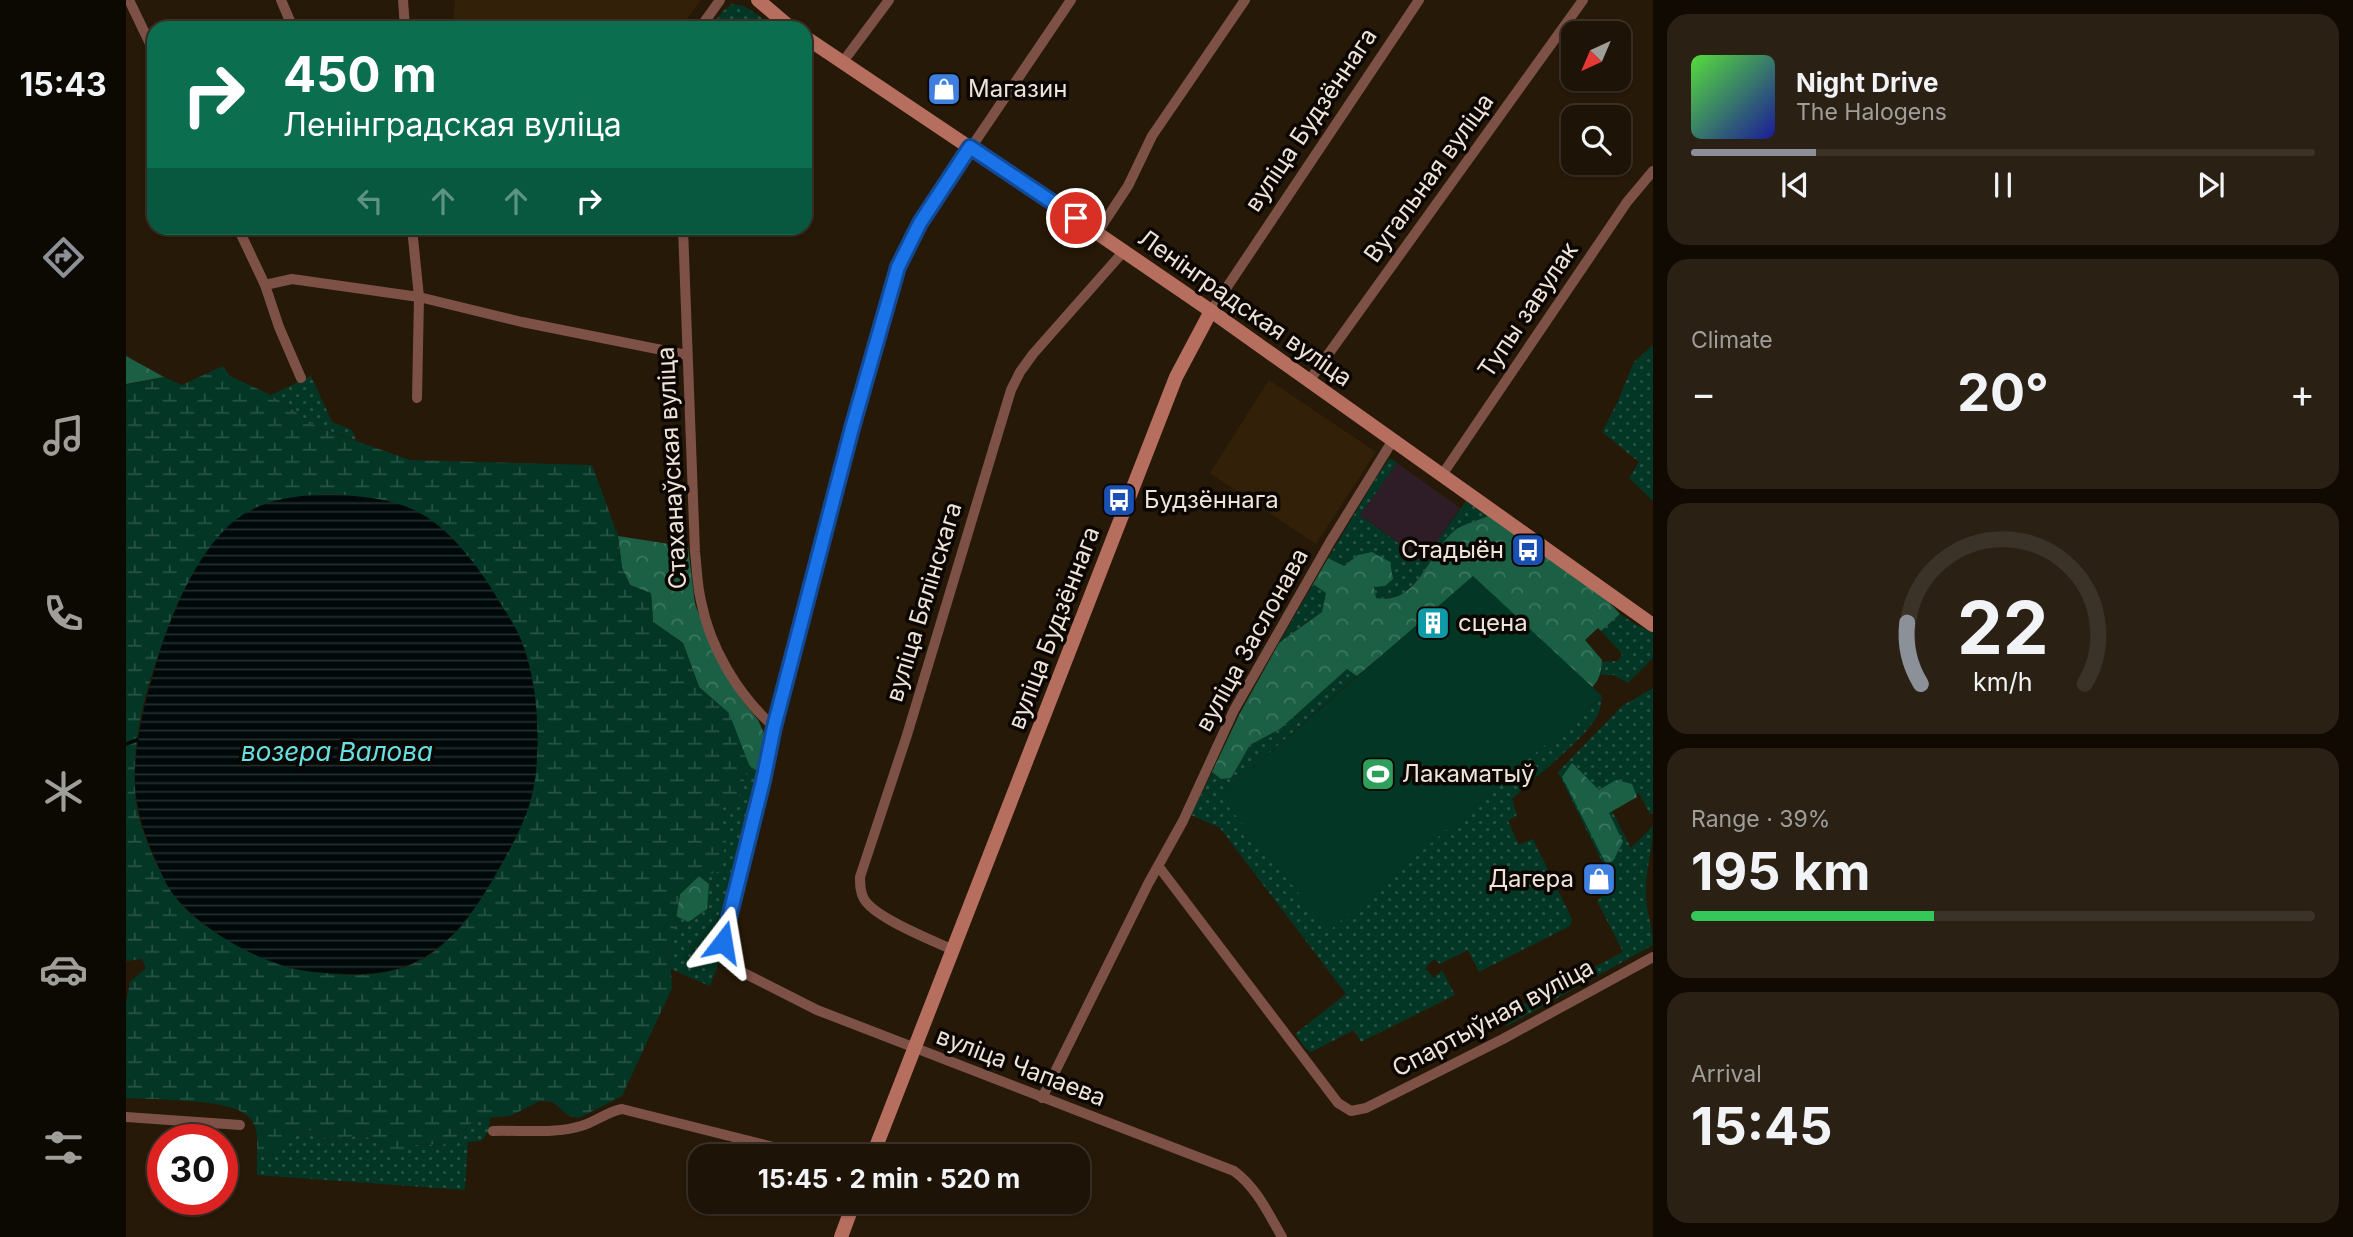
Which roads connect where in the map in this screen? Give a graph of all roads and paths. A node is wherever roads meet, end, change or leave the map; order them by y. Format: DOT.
graph roads {
  1 [pos="129,0"];
  2 [pos="281,0"];
  3 [pos="403,0"];
  4 [pos="720,0"];
  5 [pos="758,0"];
  6 [pos="889,0"];
  7 [pos="1072,0"];
  8 [pos="1245,0"];
  9 [pos="1419,0"];
  10 [pos="1583,0"];
  11 [pos="290,21"];
  12 [pos="404,21"];
  13 [pos="705,21"];
  14 [pos="784,21"];
  15 [pos="147,37"];
  16 [pos="812,42"];
  17 [pos="842,63"];
  18 [pos="970,147"];
  19 [pos="1653,171"];
  20 [pos="1097,233"];
  21 [pos="241,235"];
  22 [pos="413,235"];
  23 [pos="682,235"];
  24 [pos="1124,251"];
  25 [pos="265,285"];
  26 [pos="419,296"];
  27 [pos="1211,311"];
  28 [pos="687,355"];
  29 [pos="301,379"];
  30 [pos="1309,381"];
  31 [pos="416,398"];
  32 [pos="1393,440"];
  33 [pos="1442,475"];
  34 [pos="1653,625"];
  35 [pos="774,727"];
  36 [pos="1159,867"];
  37 [pos="953,950"];
  38 [pos="1653,957"];
  39 [pos="914,1048"];
  40 [pos="1042,1098"];
  41 [pos="126,1117"];
  42 [pos="240,1125"];
  43 [pos="493,1131"];
  44 [pos="761,1144"];
  45 [pos="877,1144"];
  46 [pos="850,1214"];
  47 [pos="841,1237"];
  48 [pos="1282,1237"];
  1 -- 15 [label="street"];
  2 -- 11 [label="street"];
  3 -- 12 [label="street"];
  4 -- 13 [label="street"];
  5 -- 14 [label="street"];
  6 -- 17 [label="street"];
  7 -- 18 [label="street"];
  8 -- 20 [label="street"];
  9 -- 27 [label="street, вуліца Будзённага"];
  10 -- 30 [label="street, Вугальная вуліца"];
  16 -- 17 [label="street, Ленінградская вуліца"];
  17 -- 18 [label="street, Ленінградская вуліца"];
  18 -- 20 [label="street, Ленінградская вуліца"];
  18 -- 35 [label="street"];
  19 -- 33 [label="street, Тупы завулак"];
  20 -- 24 [label="street, Ленінградская вуліца"];
  21 -- 25 [label="street"];
  22 -- 26 [label="street"];
  23 -- 28 [label="street, Стаханаўская вуліца"];
  24 -- 27 [label="street, Ленінградская вуліца"];
  24 -- 37 [label="street, вуліца Бялінскага"];
  25 -- 26 [label="street"];
  25 -- 29 [label="street"];
  26 -- 28 [label="street"];
  26 -- 31 [label="street"];
  27 -- 30 [label="street, Ленінградская вуліца"];
  27 -- 37 [label="street, вуліца Будзённага"];
  28 -- 35 [label="street, Стаханаўская вуліца"];
  30 -- 32 [label="street, Ленінградская вуліца"];
  32 -- 33 [label="street, Ленінградская вуліца"];
  32 -- 36 [label="street, вуліца Заслонава"];
  33 -- 34 [label="street, Ленінградская вуліца"];
  35 -- 39 [label="street, вуліца Чапаева"];
  36 -- 38 [label="street, Спартыўная вуліца"];
  36 -- 40 [label="street, вуліца Заслонава"];
  37 -- 39 [label="street, вуліца Будзённага"];
  39 -- 40 [label="street, вуліца Чапаева"];
  39 -- 45 [label="street, вуліца Будзённага"];
  40 -- 48 [label="street, вуліца Чапаева"];
  41 -- 42 [label="street"];
  43 -- 44 [label="street"];
  46 -- 47 [label="street"];
}
